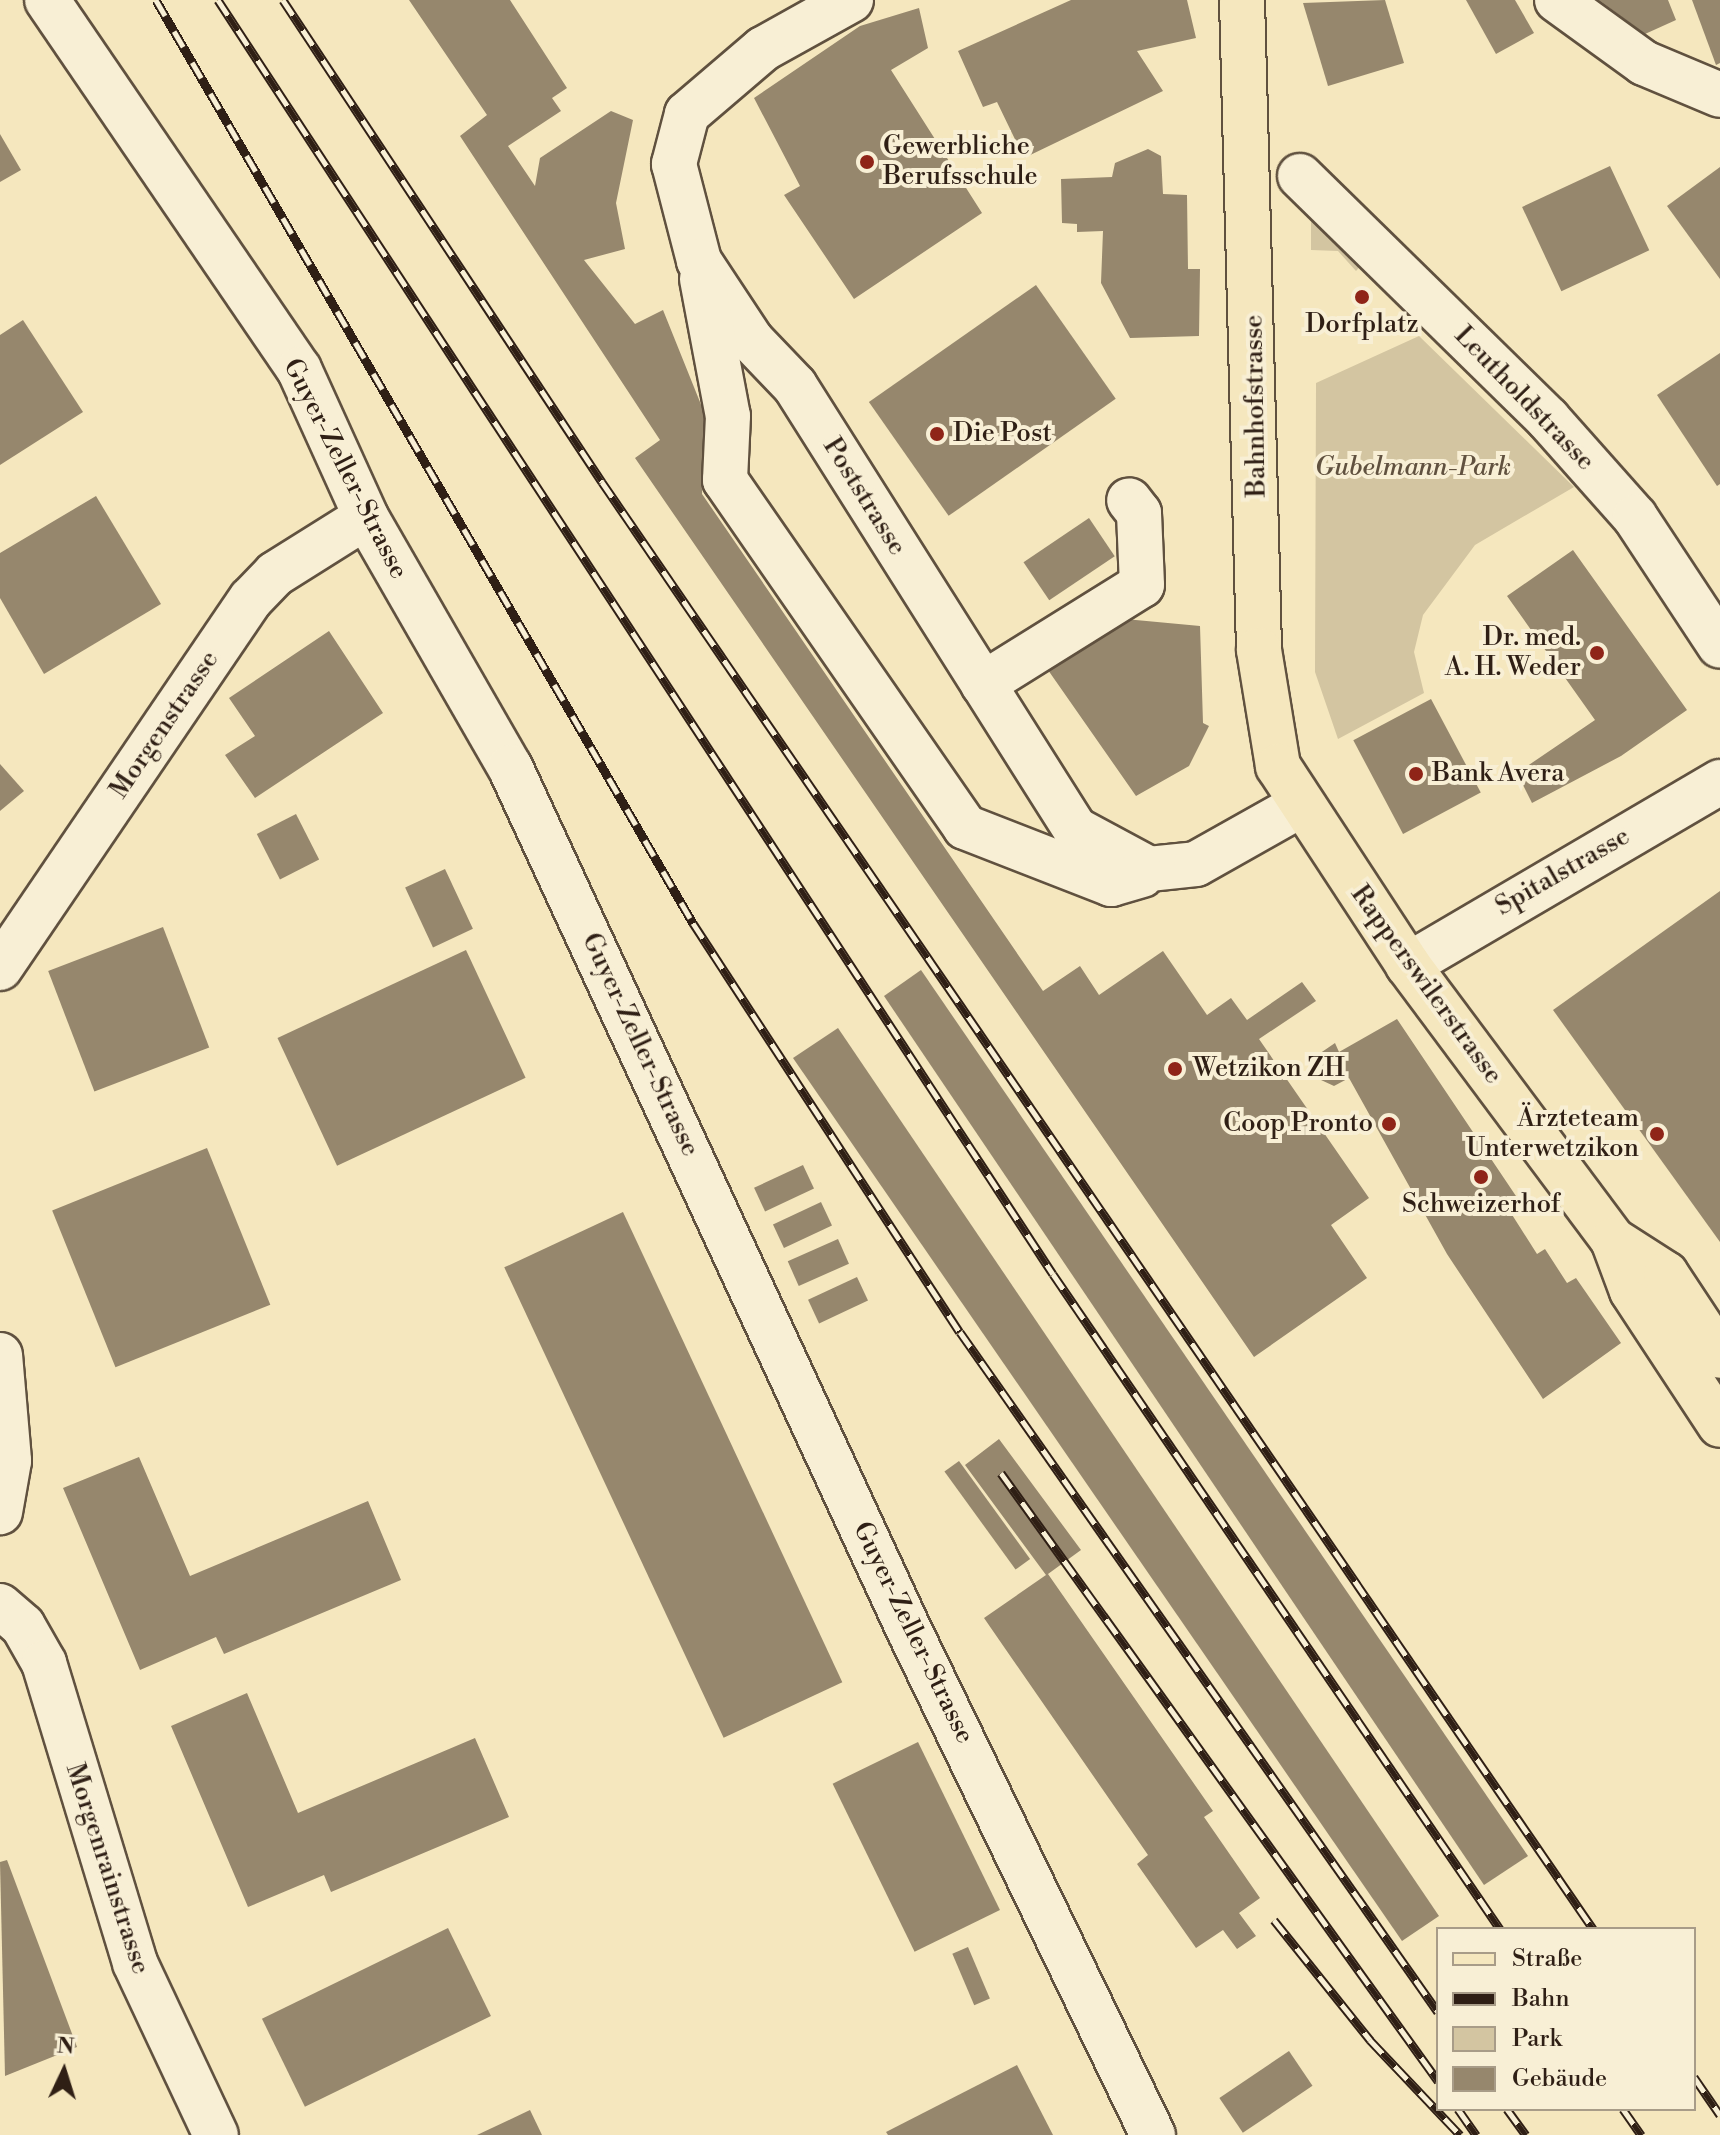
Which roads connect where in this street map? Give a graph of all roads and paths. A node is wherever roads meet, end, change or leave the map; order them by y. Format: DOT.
graph roads {
  1 [pos="47,0"];
  2 [pos="851,0"];
  3 [pos="1242,0"];
  4 [pos="1557,0"];
  5 [pos="1720,95"];
  6 [pos="1300,176"];
  7 [pos="699,261"];
  8 [pos="1129,500"];
  9 [pos="366,517"];
  10 [pos="1720,646"];
  11 [pos="983,684"];
  12 [pos="1720,782"];
  13 [pos="1299,806"];
  14 [pos="1149,869"];
  15 [pos="1408,965"];
  16 [pos="0,968"];
  17 [pos="1613,1240"];
  18 [pos="0,1355"];
  19 [pos="1720,1356"];
  20 [pos="1720,1425"];
  21 [pos="0,1512"];
  22 [pos="0,1606"];
  23 [pos="216,2135"];
  24 [pos="1153,2135"];
  1 -- 9 [label="street, Guyer-Zeller-Strasse"];
  2 -- 7 [label="street, Poststrasse"];
  3 -- 13 [label="main road, Bahnhofstrasse"];
  4 -- 5 [label="street"];
  6 -- 10 [label="street, Leutholdstrasse"];
  7 -- 11 [label="street, Poststrasse"];
  7 -- 14 [label="street"];
  8 -- 11 [label="street"];
  9 -- 16 [label="street, Morgenstrasse"];
  9 -- 24 [label="street, Guyer-Zeller-Strasse"];
  11 -- 14 [label="street, Poststrasse"];
  12 -- 15 [label="street, Spitalstrasse"];
  13 -- 14 [label="street"];
  13 -- 15 [label="main road, Rapperswilerstrasse"];
  15 -- 17 [label="main road, Rapperswilerstrasse"];
  17 -- 19 [label="main road, Rapperswilerstrasse"];
  17 -- 20 [label="main road, Rapperswilerstrasse"];
  18 -- 21 [label="street"];
  22 -- 23 [label="street, Morgenrainstrasse"];
}
